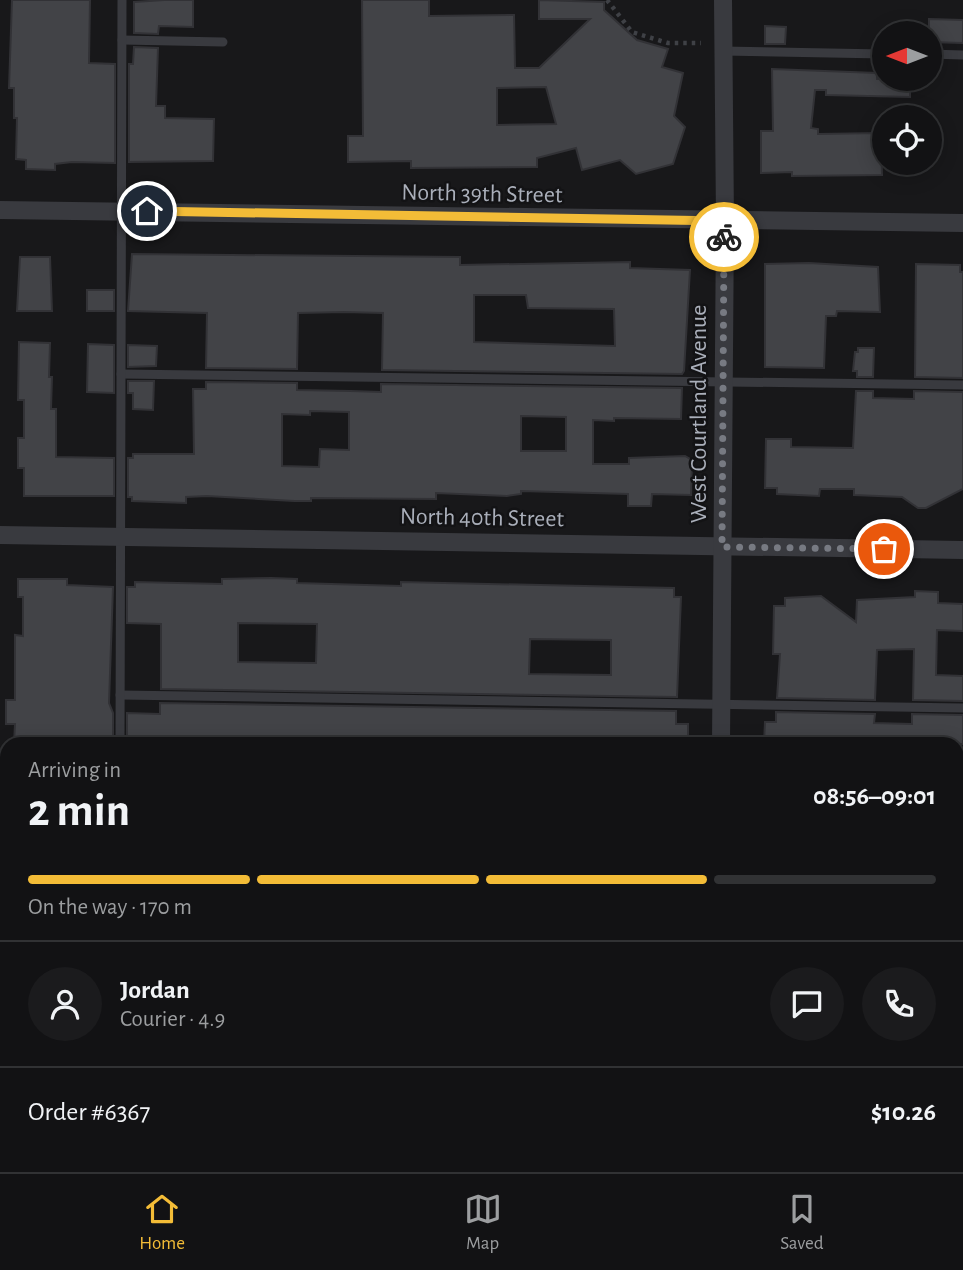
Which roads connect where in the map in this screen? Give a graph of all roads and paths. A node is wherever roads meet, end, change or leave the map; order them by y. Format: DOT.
graph roads {
  1 [pos="122,0"];
  2 [pos="607,0"];
  3 [pos="723,0"];
  4 [pos="122,40"];
  5 [pos="223,43"];
  6 [pos="701,43"];
  7 [pos="723,51"];
  8 [pos="872,54"];
  9 [pos="942,54"];
  10 [pos="963,55"];
  11 [pos="0,210"];
  12 [pos="121,210"];
  13 [pos="725,221"];
  14 [pos="963,223"];
  15 [pos="121,374"];
  16 [pos="722,380"];
  17 [pos="963,385"];
  18 [pos="0,535"];
  19 [pos="121,535"];
  20 [pos="722,547"];
  21 [pos="963,550"];
  22 [pos="120,695"];
  23 [pos="721,704"];
  24 [pos="963,708"];
  25 [pos="120,737"];
  26 [pos="722,737"];
  1 -- 4 [label="lane"];
  2 -- 6 [label="path"];
  3 -- 7 [label="street, West Courtland Avenue"];
  4 -- 5 [label="lane"];
  4 -- 12 [label="lane"];
  7 -- 8 [label="lane"];
  7 -- 13 [label="street, West Courtland Avenue"];
  9 -- 10 [label="lane"];
  11 -- 12 [label="street, North 39th Street"];
  12 -- 13 [label="street, North 39th Street"];
  12 -- 15 [label="lane"];
  13 -- 14 [label="street, North 39th Street"];
  13 -- 16 [label="street, West Courtland Avenue"];
  15 -- 16 [label="lane"];
  15 -- 19 [label="lane"];
  16 -- 17 [label="lane"];
  16 -- 20 [label="street, West Courtland Avenue"];
  18 -- 19 [label="street, North 40th Street"];
  19 -- 20 [label="street, North 40th Street"];
  19 -- 22 [label="lane"];
  20 -- 21 [label="street, North 40th Street"];
  20 -- 23 [label="street, West Courtland Avenue"];
  22 -- 23 [label="lane"];
  22 -- 25 [label="lane"];
  23 -- 24 [label="lane"];
  23 -- 26 [label="street, West Courtland Avenue"];
}
